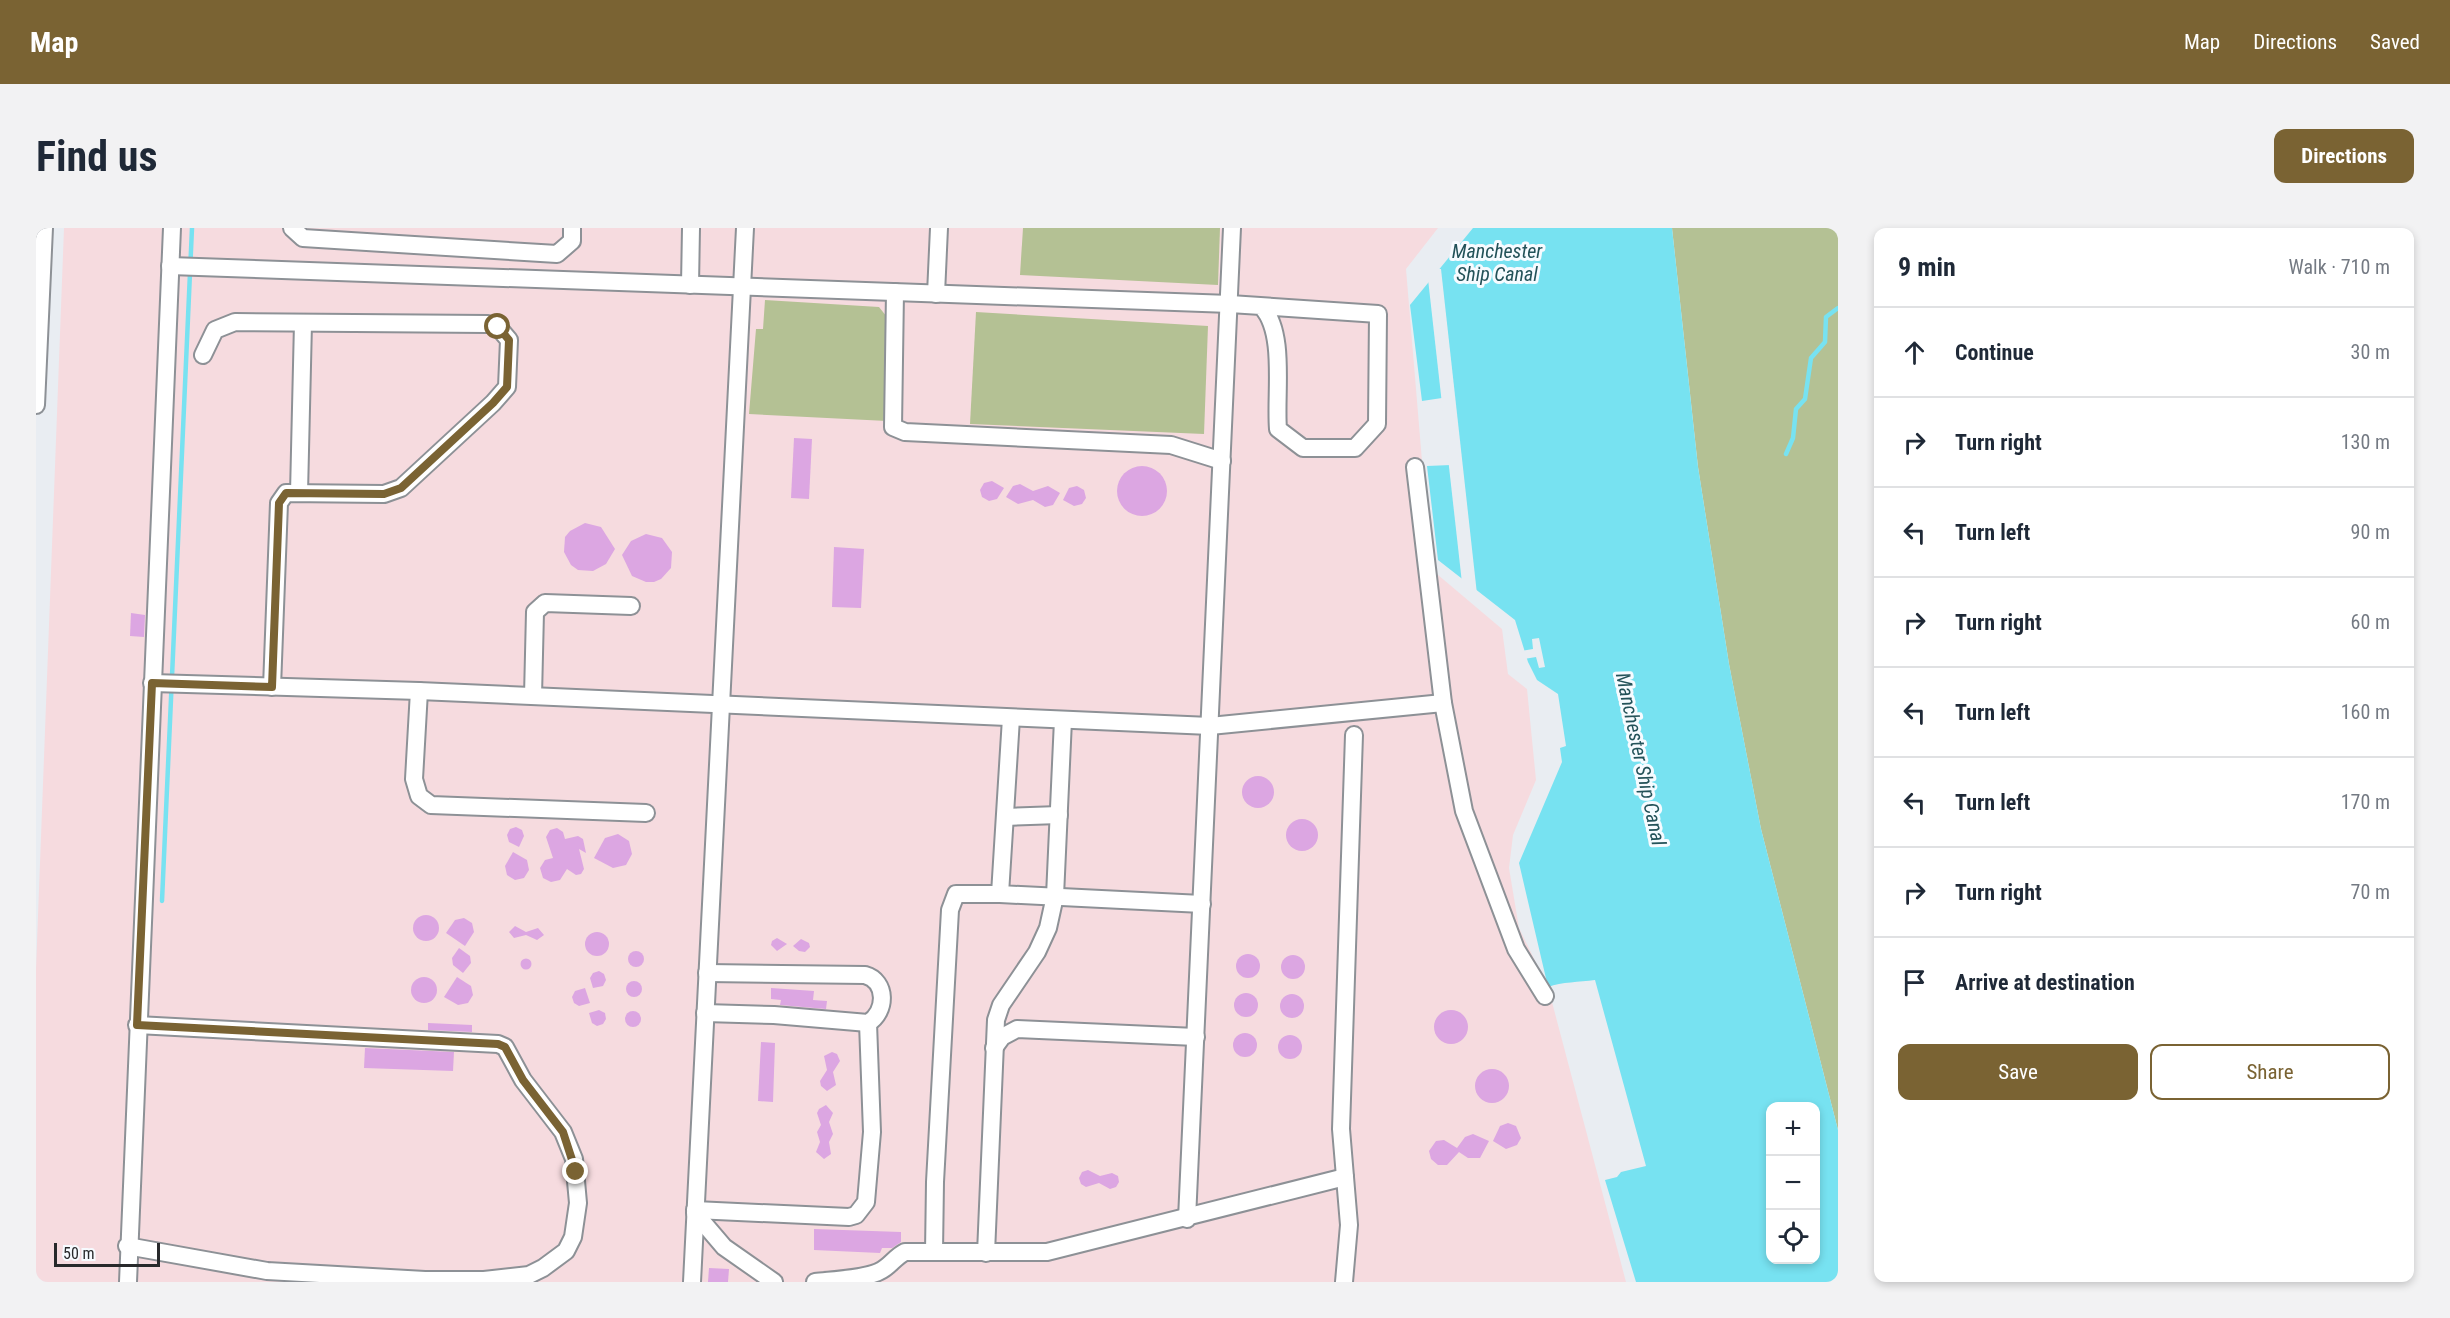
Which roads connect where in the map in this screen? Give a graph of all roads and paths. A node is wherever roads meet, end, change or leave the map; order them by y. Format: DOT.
graph roads {
  1 [pos="44,228"];
  2 [pos="172,228"];
  3 [pos="292,228"];
  4 [pos="572,228"];
  5 [pos="691,228"];
  6 [pos="745,228"];
  7 [pos="939,228"];
  8 [pos="1232,228"];
  9 [pos="170,266"];
  10 [pos="690,285"];
  11 [pos="742,286"];
  12 [pos="895,292"];
  13 [pos="936,294"];
  14 [pos="1230,304"];
  15 [pos="1262,307"];
  16 [pos="303,323"];
  17 [pos="203,355"];
  18 [pos="36,405"];
  19 [pos="1222,460"];
  20 [pos="1415,467"];
  21 [pos="299,493"];
  22 [pos="631,606"];
  23 [pos="152,683"];
  24 [pos="272,687"];
  25 [pos="419,691"];
  26 [pos="533,696"];
  27 [pos="1443,703"];
  28 [pos="721,705"];
  29 [pos="1011,718"];
  30 [pos="1063,720"];
  31 [pos="1210,726"];
  32 [pos="1354,735"];
  33 [pos="646,813"];
  34 [pos="1059,815"];
  35 [pos="1005,817"];
  36 [pos="1000,894"];
  37 [pos="1055,896"];
  38 [pos="1202,904"];
  39 [pos="707,973"];
  40 [pos="1545,996"];
  41 [pos="705,1013"];
  42 [pos="868,1023"];
  43 [pos="137,1025"];
  44 [pos="1196,1037"];
  45 [pos="994,1048"];
  46 [pos="1345,1177"];
  47 [pos="695,1211"];
  48 [pos="1187,1219"];
  49 [pos="127,1246"];
  50 [pos="934,1252"];
  51 [pos="986,1252"];
  52 [pos="128,1282"];
  53 [pos="692,1282"];
  54 [pos="774,1282"];
  55 [pos="815,1282"];
  56 [pos="1344,1282"];
  1 -- 18 [label="lane"];
  2 -- 9 [label="lane"];
  3 -- 4 [label="lane"];
  5 -- 10 [label="lane"];
  6 -- 11 [label="lane"];
  7 -- 13 [label="lane"];
  8 -- 14 [label="lane"];
  9 -- 10 [label="lane"];
  9 -- 23 [label="lane"];
  10 -- 11 [label="lane"];
  11 -- 12 [label="lane"];
  11 -- 28 [label="lane"];
  12 -- 13 [label="lane"];
  12 -- 19 [label="lane"];
  13 -- 14 [label="lane"];
  14 -- 15 [label="lane"];
  14 -- 19 [label="lane"];
  15 -- 15 [label="lane"];
  16 -- 17 [label="lane"];
  16 -- 21 [label="lane"];
  16 -- 21 [label="lane"];
  19 -- 31 [label="lane"];
  20 -- 27 [label="lane"];
  21 -- 24 [label="lane"];
  22 -- 26 [label="lane"];
  23 -- 24 [label="lane"];
  23 -- 43 [label="lane"];
  24 -- 25 [label="lane"];
  25 -- 26 [label="lane"];
  25 -- 33 [label="lane"];
  26 -- 28 [label="lane"];
  27 -- 31 [label="lane"];
  27 -- 40 [label="lane"];
  28 -- 29 [label="lane"];
  28 -- 39 [label="lane"];
  29 -- 30 [label="lane"];
  29 -- 35 [label="lane"];
  30 -- 31 [label="lane"];
  30 -- 34 [label="lane"];
  31 -- 38 [label="lane"];
  32 -- 46 [label="lane"];
  34 -- 35 [label="lane"];
  34 -- 37 [label="lane"];
  35 -- 36 [label="lane"];
  36 -- 37 [label="lane"];
  36 -- 50 [label="lane"];
  37 -- 38 [label="lane"];
  37 -- 45 [label="lane"];
  38 -- 44 [label="lane"];
  39 -- 41 [label="lane"];
  39 -- 42 [label="lane"];
  41 -- 42 [label="lane"];
  41 -- 47 [label="lane"];
  42 -- 47 [label="lane"];
  43 -- 49 [label="lane"];
  43 -- 49 [label="lane"];
  44 -- 45 [label="lane"];
  44 -- 48 [label="lane"];
  45 -- 51 [label="lane"];
  46 -- 48 [label="lane"];
  46 -- 56 [label="lane"];
  47 -- 53 [label="lane"];
  47 -- 54 [label="lane"];
  48 -- 51 [label="lane"];
  49 -- 52 [label="lane"];
  50 -- 51 [label="lane"];
  50 -- 55 [label="lane"];
}
